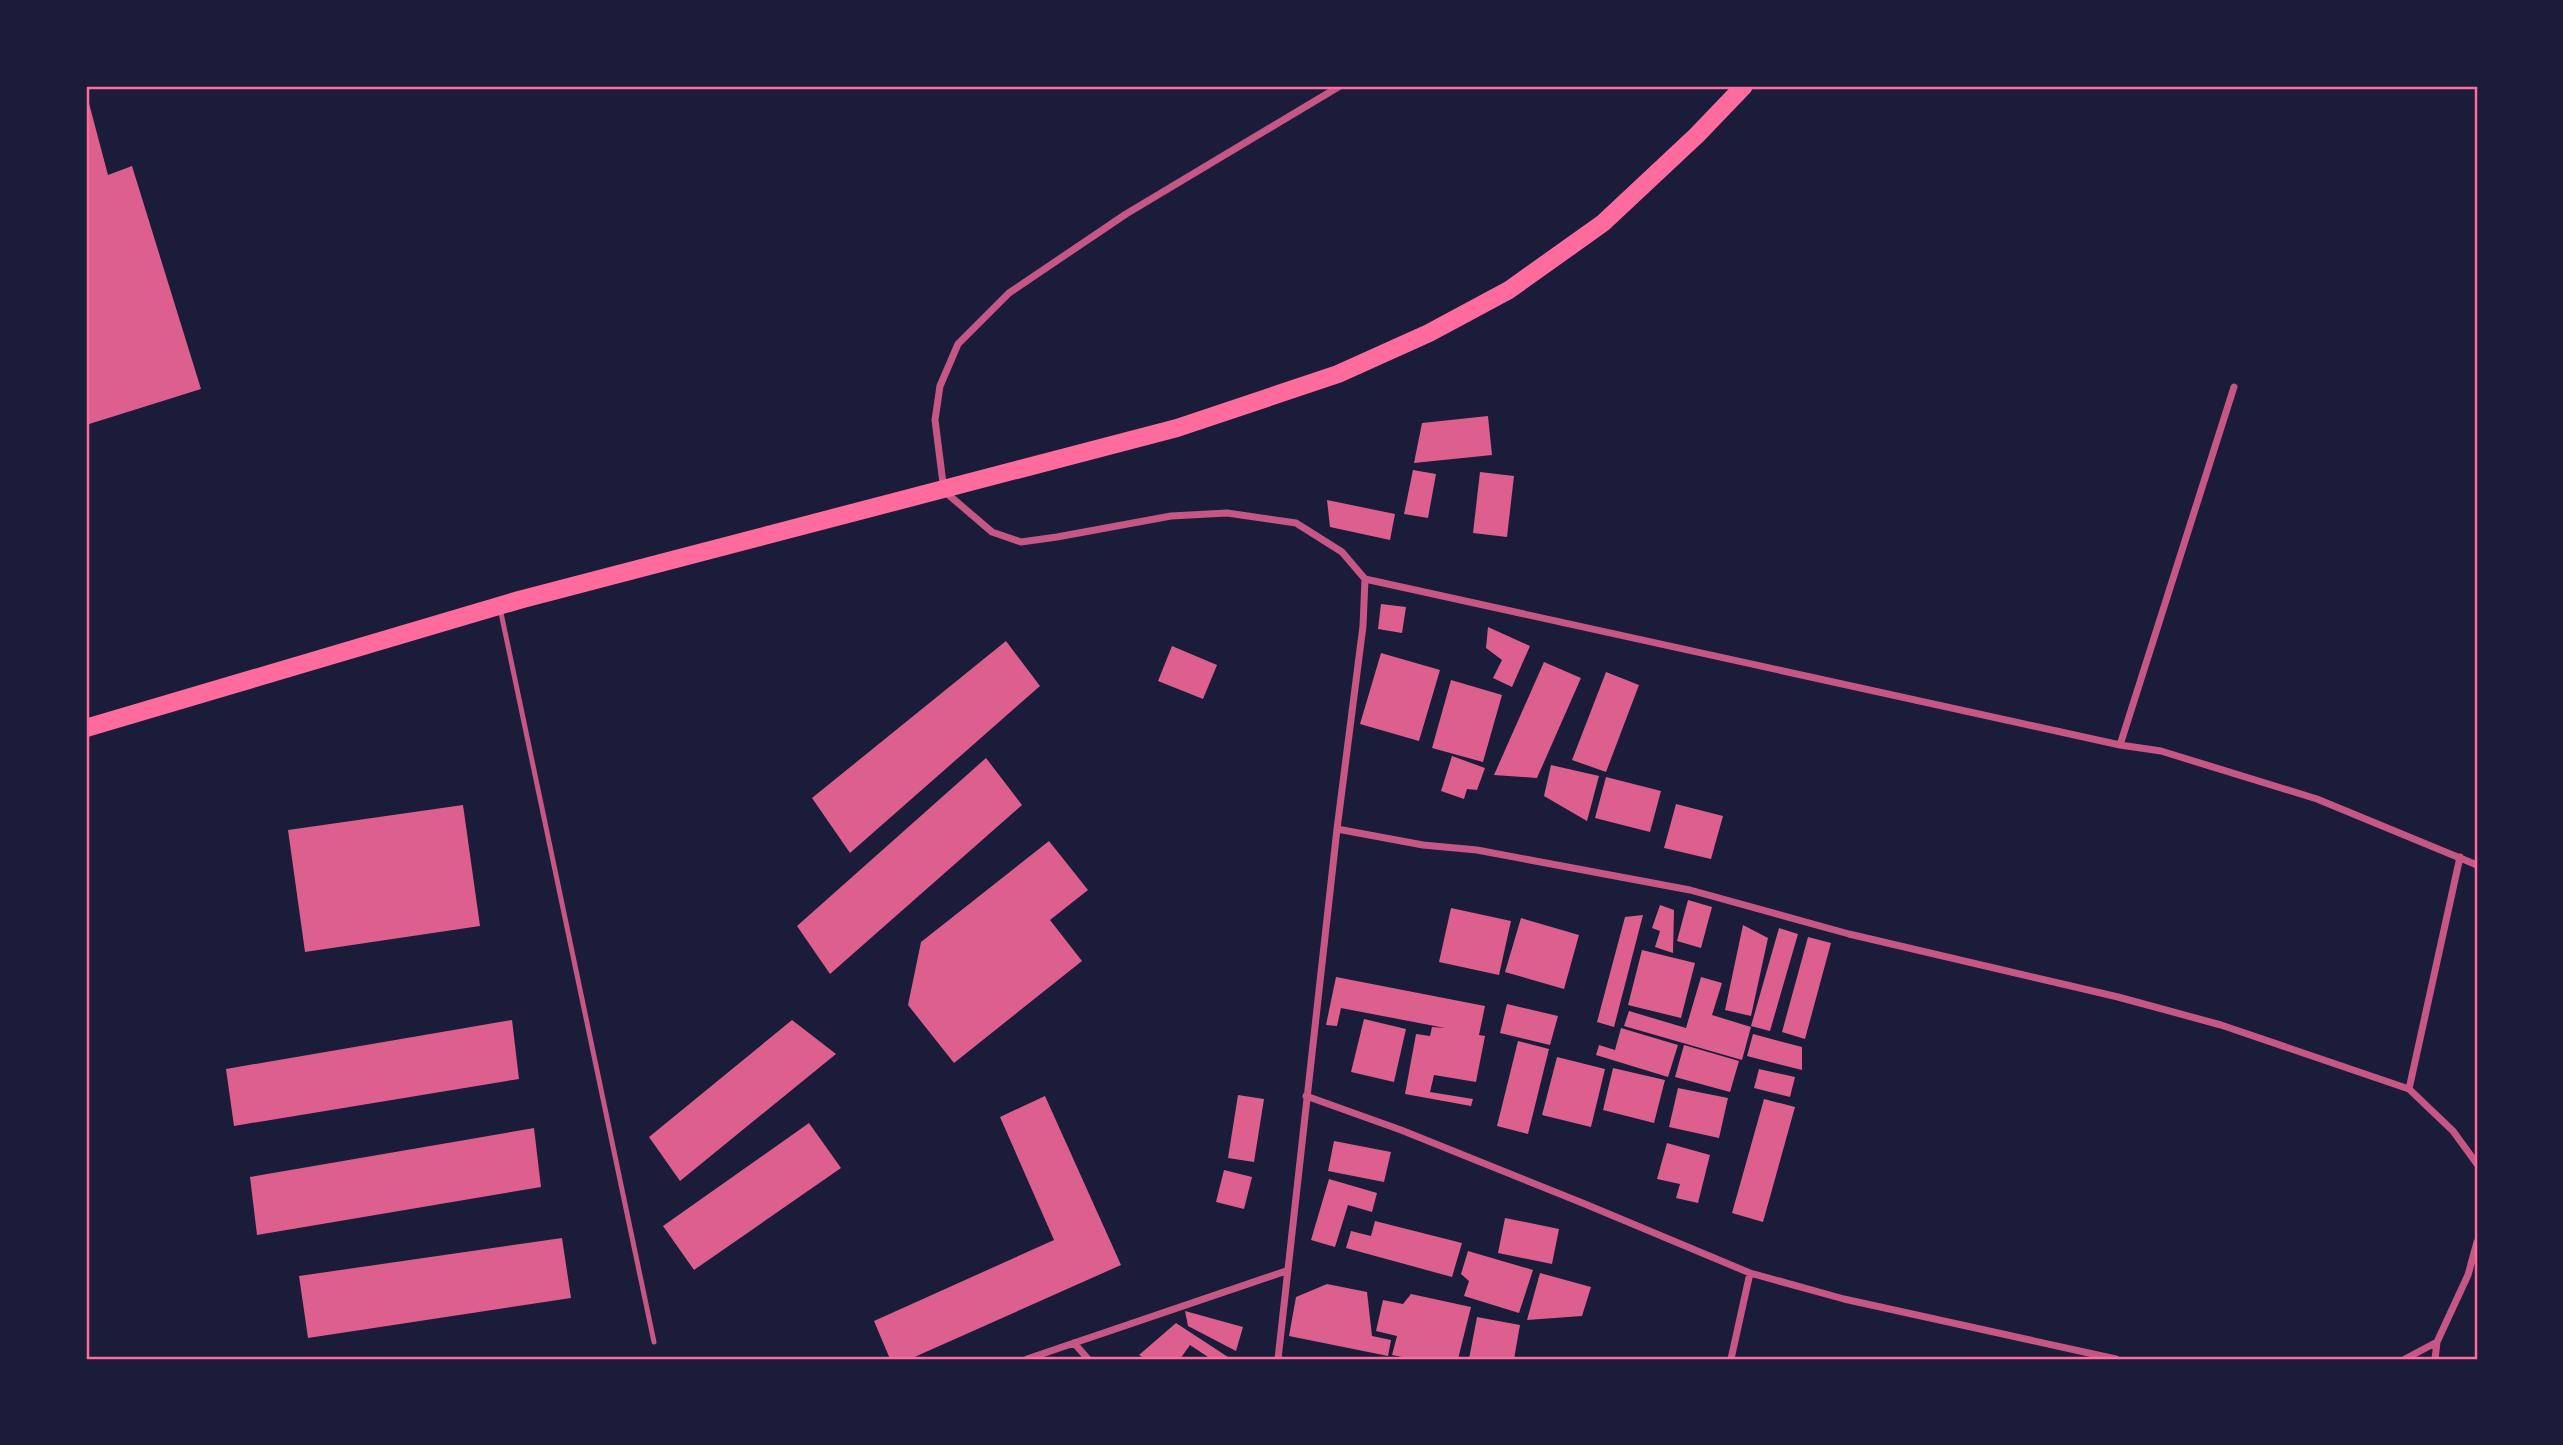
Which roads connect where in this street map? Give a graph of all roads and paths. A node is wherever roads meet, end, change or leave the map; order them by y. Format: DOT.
graph roads {
  1 [pos="1340,86"];
  2 [pos="1744,86"];
  3 [pos="2234,387"];
  4 [pos="944,491"];
  5 [pos="1365,579"];
  6 [pos="500,605"];
  7 [pos="86,727"];
  8 [pos="2120,745"];
  9 [pos="1337,829"];
  10 [pos="2460,857"];
  11 [pos="2477,865"];
  12 [pos="2409,1089"];
  13 [pos="1306,1096"];
  14 [pos="2477,1164"];
  15 [pos="2477,1242"];
  16 [pos="1286,1270"];
  17 [pos="1750,1273"];
  18 [pos="654,1342"];
  19 [pos="2437,1342"];
  20 [pos="1074,1343"];
  21 [pos="1027,1359"];
  22 [pos="1088,1359"];
  23 [pos="1278,1359"];
  24 [pos="1731,1359"];
  25 [pos="2116,1359"];
  26 [pos="2405,1359"];
  27 [pos="2435,1359"];
  1 -- 4 [label="street"];
  2 -- 4 [label="main road"];
  3 -- 8 [label="street"];
  4 -- 5 [label="street"];
  4 -- 6 [label="main road"];
  5 -- 8 [label="street"];
  5 -- 9 [label="street"];
  6 -- 7 [label="main road"];
  6 -- 18 [label="lane"];
  8 -- 10 [label="street"];
  9 -- 12 [label="street"];
  9 -- 13 [label="street"];
  10 -- 11 [label="street"];
  10 -- 12 [label="street"];
  12 -- 14 [label="street"];
  13 -- 16 [label="street"];
  13 -- 17 [label="street"];
  15 -- 19 [label="street"];
  16 -- 20 [label="street"];
  16 -- 23 [label="street"];
  17 -- 24 [label="street"];
  17 -- 25 [label="street"];
  19 -- 26 [label="street"];
  19 -- 27 [label="street"];
  20 -- 21 [label="street"];
  20 -- 22 [label="street"];
}
